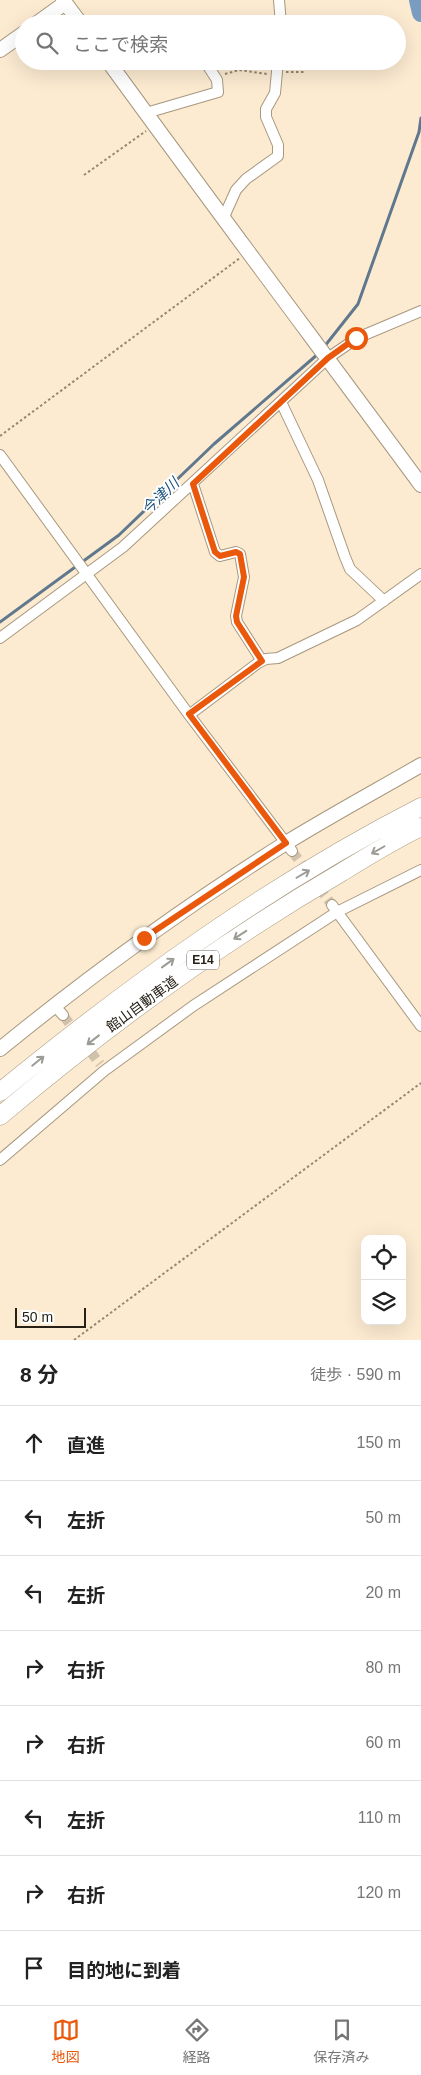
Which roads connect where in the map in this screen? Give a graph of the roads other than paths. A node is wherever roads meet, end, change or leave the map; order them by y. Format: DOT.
graph roads {
  1 [pos="279,0"];
  2 [pos="64,1"];
  3 [pos="47,15"];
  4 [pos="74,15"];
  5 [pos="280,15"];
  6 [pos="15,39"];
  7 [pos="0,50"];
  8 [pos="115,70"];
  9 [pos="212,70"];
  10 [pos="277,70"];
  11 [pos="146,113"];
  12 [pos="223,219"];
  13 [pos="421,311"];
  14 [pos="328,358"];
  15 [pos="281,402"];
  16 [pos="0,455"];
  17 [pos="193,484"];
  18 [pos="421,485"];
  19 [pos="86,574"];
  20 [pos="421,574"];
  21 [pos="384,601"];
  22 [pos="0,638"];
  23 [pos="262,661"];
  24 [pos="189,714"];
  25 [pos="421,765"];
  26 [pos="421,807"];
  27 [pos="421,826"];
  28 [pos="289,847"];
  29 [pos="421,870"];
  30 [pos="334,908"];
  31 [pos="421,1026"];
  32 [pos="0,1049"];
  33 [pos="0,1092"];
  34 [pos="0,1116"];
  35 [pos="0,1160"];
  1 -- 5 [label="street"];
  2 -- 3 [label="street"];
  2 -- 4 [label="street"];
  6 -- 7 [label="street"];
  8 -- 11 [label="street"];
  9 -- 11 [label="street"];
  10 -- 12 [label="street"];
  11 -- 12 [label="street"];
  12 -- 14 [label="street"];
  13 -- 14 [label="street"];
  14 -- 15 [label="street"];
  14 -- 18 [label="street"];
  15 -- 17 [label="street"];
  15 -- 21 [label="street"];
  16 -- 19 [label="street"];
  17 -- 19 [label="street"];
  17 -- 23 [label="street"];
  19 -- 22 [label="street"];
  19 -- 24 [label="street"];
  20 -- 21 [label="street"];
  21 -- 23 [label="street"];
  23 -- 24 [label="street"];
  24 -- 28 [label="street"];
  25 -- 28 [label="street"];
  33 -- 26 [label="highway, 館山自動車道 / E14, one-way"];
  27 -- 34 [label="highway, 館山自動車道 / E14, one-way"];
  28 -- 32 [label="street"];
  29 -- 30 [label="street"];
  30 -- 31 [label="street"];
  30 -- 35 [label="street"];
}
